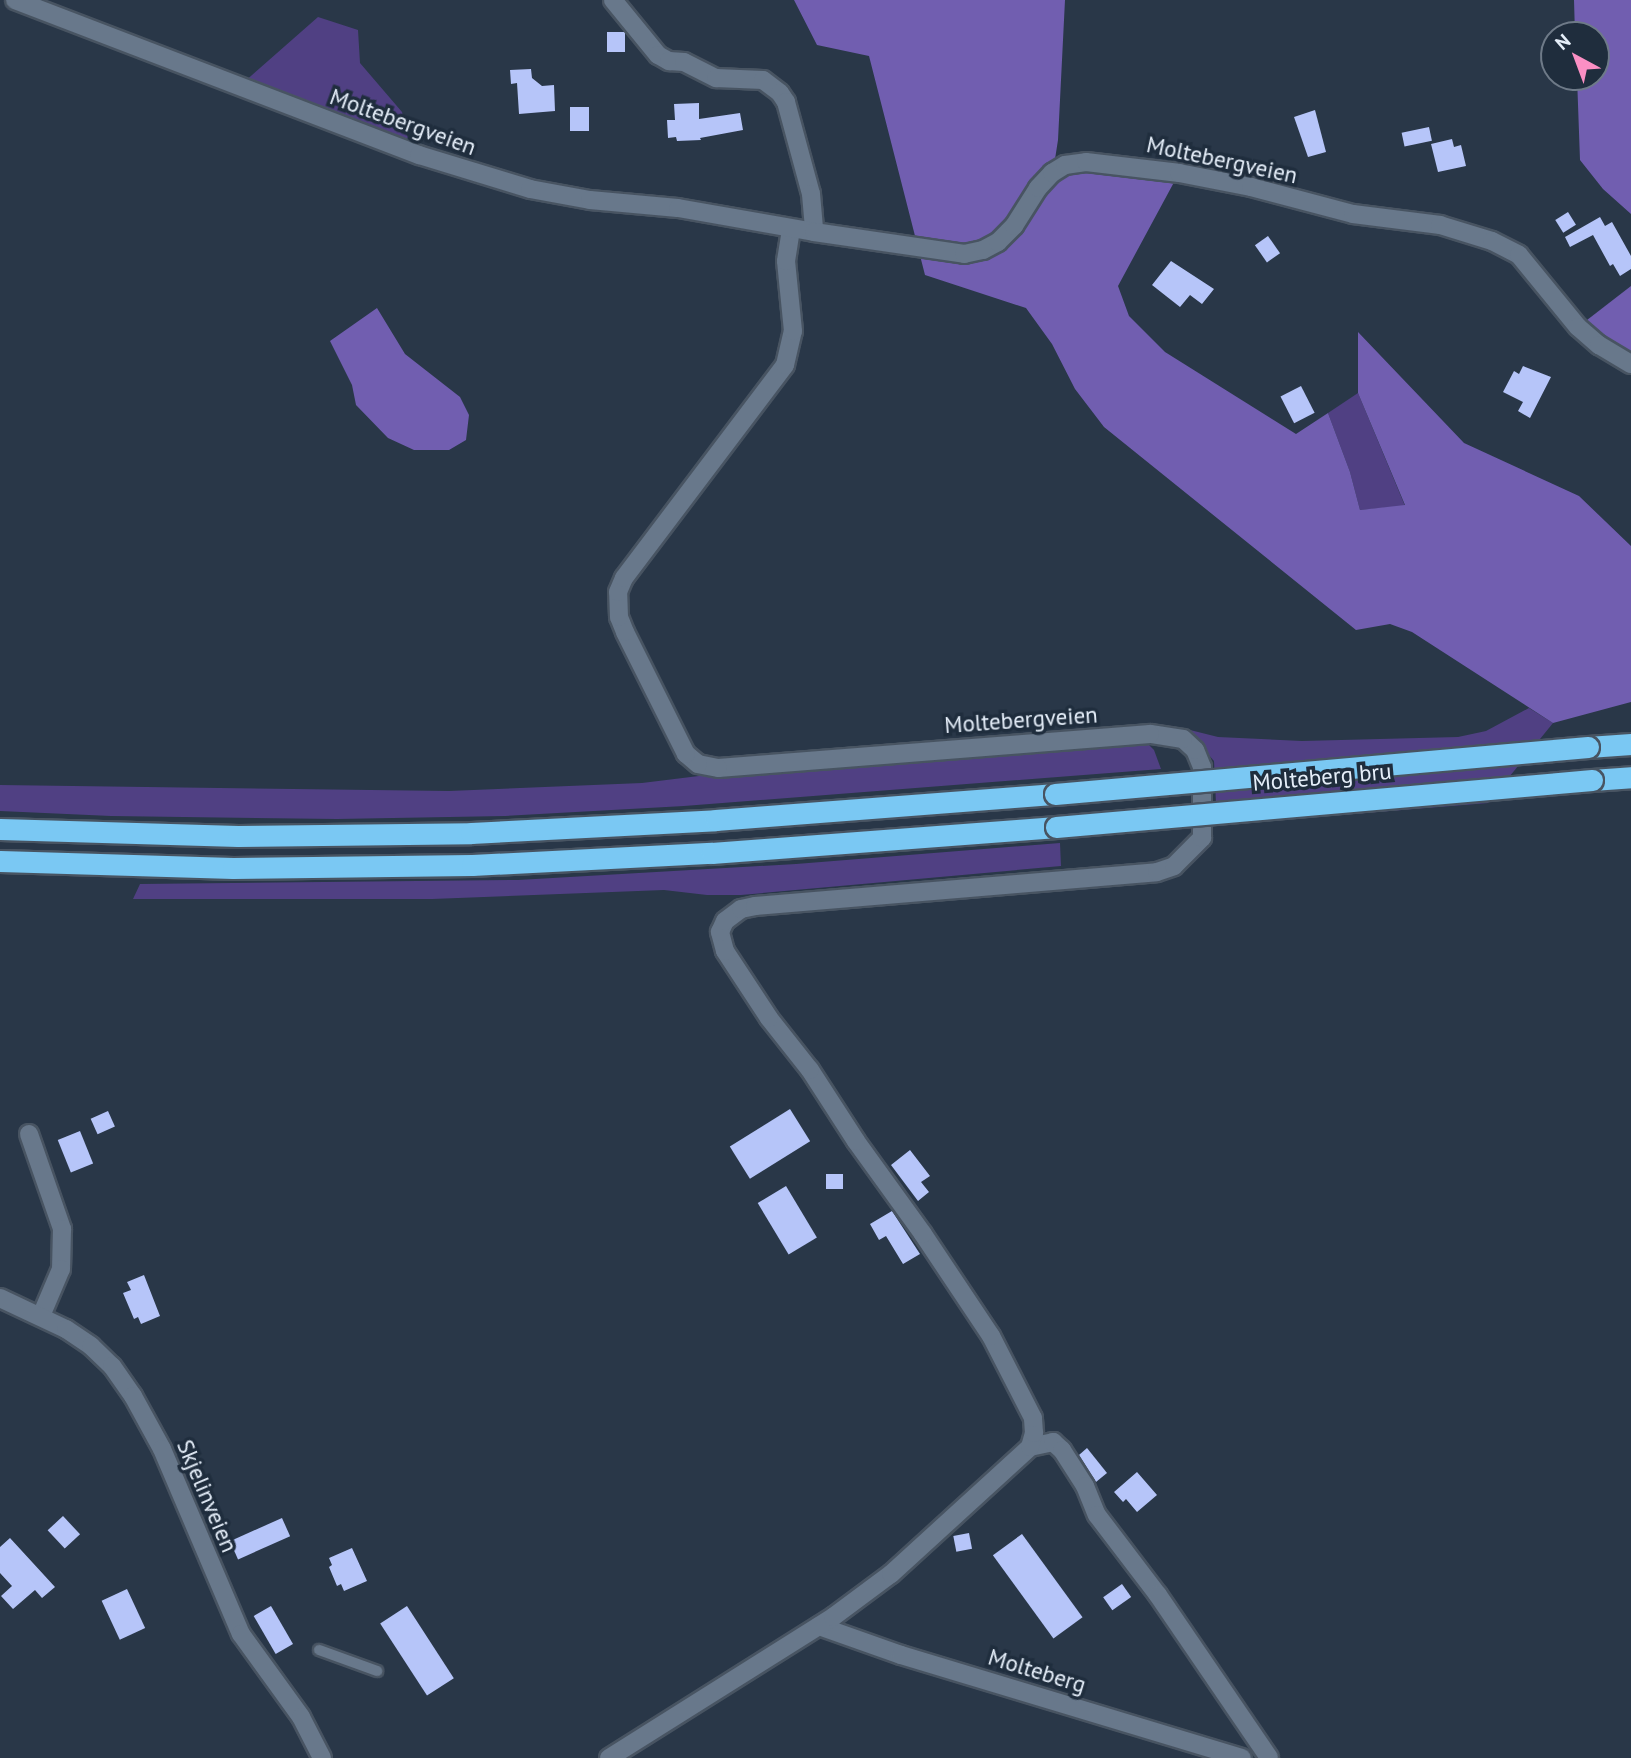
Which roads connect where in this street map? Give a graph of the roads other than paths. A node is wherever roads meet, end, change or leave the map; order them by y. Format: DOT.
graph roads {
  1 [pos="15,0"];
  2 [pos="613,0"];
  3 [pos="791,229"];
  4 [pos="814,232"];
  5 [pos="1631,363"];
  6 [pos="1631,744"];
  7 [pos="1631,777"];
  8 [pos="0,828"];
  9 [pos="0,860"];
  10 [pos="29,1133"];
  11 [pos="0,1298"];
  12 [pos="41,1316"];
  13 [pos="1033,1418"];
  14 [pos="1053,1442"];
  15 [pos="1030,1447"];
  16 [pos="818,1626"];
  17 [pos="319,1650"];
  18 [pos="377,1671"];
  19 [pos="322,1758"];
  20 [pos="609,1758"];
  21 [pos="1242,1758"];
  22 [pos="1269,1758"];
  1 -- 3 [label="street, Moltebergveien"];
  2 -- 4 [label="street"];
  3 -- 4 [label="street, Moltebergveien"];
  3 -- 13 [label="street, Moltebergveien"];
  4 -- 5 [label="street, Moltebergveien"];
  6 -- 8 [label="highway, Molteberg bru, bridge"];
  7 -- 9 [label="highway, Molteberg bru, bridge"];
  10 -- 12 [label="street"];
  11 -- 12 [label="street, Skjelinveien"];
  12 -- 19 [label="street, Skjelinveien"];
  13 -- 14 [label="street"];
  13 -- 15 [label="street"];
  14 -- 15 [label="street"];
  14 -- 22 [label="street"];
  15 -- 16 [label="street"];
  16 -- 20 [label="street"];
  16 -- 21 [label="street, Molteberg"];
  17 -- 18 [label="lane"];
}
